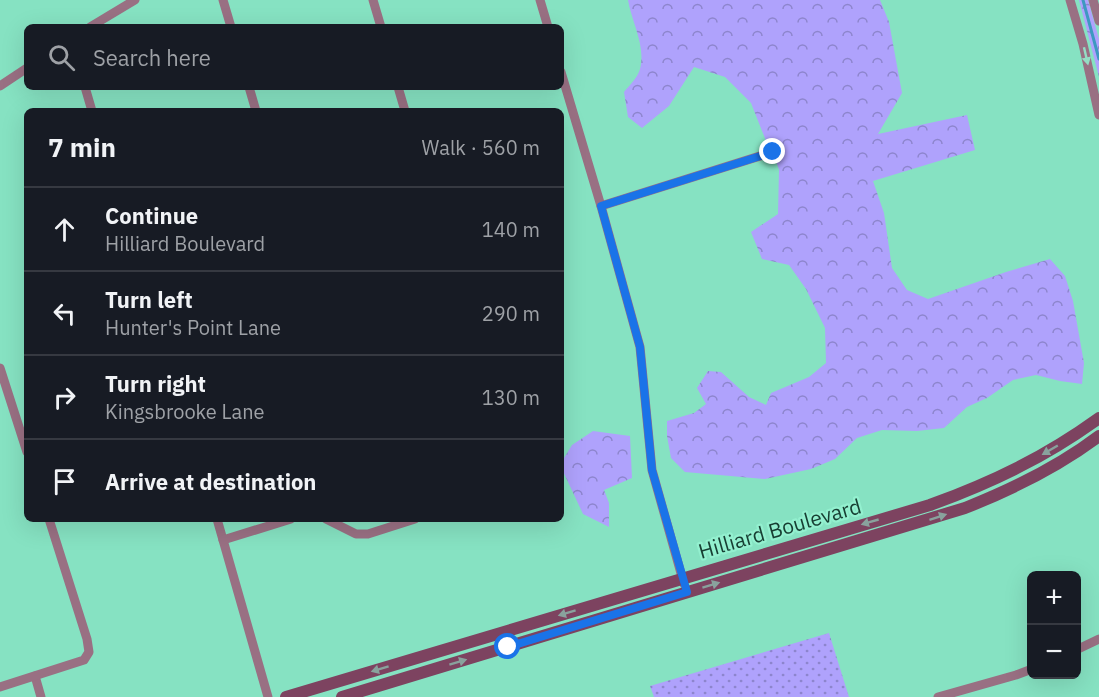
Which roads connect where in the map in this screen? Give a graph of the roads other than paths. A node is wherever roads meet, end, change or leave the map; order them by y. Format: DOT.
graph roads {
  1 [pos="135,0"];
  2 [pos="223,0"];
  3 [pos="373,0"];
  4 [pos="540,0"];
  5 [pos="1070,0"];
  6 [pos="1093,0"];
  7 [pos="1099,21"];
  8 [pos="95,24"];
  9 [pos="230,24"];
  10 [pos="380,24"];
  11 [pos="547,24"];
  12 [pos="24,70"];
  13 [pos="564,82"];
  14 [pos="0,86"];
  15 [pos="86,90"];
  16 [pos="250,90"];
  17 [pos="399,90"];
  18 [pos="91,108"];
  19 [pos="255,108"];
  20 [pos="404,108"];
  21 [pos="1099,115"];
  22 [pos="773,152"];
  23 [pos="601,206"];
  24 [pos="0,368"];
  25 [pos="1099,418"];
  26 [pos="1099,436"];
  27 [pos="24,443"];
  28 [pos="50,522"];
  29 [pos="218,522"];
  30 [pos="281,522"];
  31 [pos="332,522"];
  32 [pos="397,522"];
  33 [pos="223,540"];
  34 [pos="682,578"];
  35 [pos="687,592"];
  36 [pos="1099,639"];
  37 [pos="1081,648"];
  38 [pos="1027,671"];
  39 [pos="35,676"];
  40 [pos="0,687"];
  41 [pos="41,697"];
  42 [pos="268,697"];
  43 [pos="286,697"];
  44 [pos="342,697"];
  45 [pos="938,697"];
  1 -- 8 [label="street"];
  2 -- 9 [label="street"];
  3 -- 10 [label="street"];
  4 -- 11 [label="street"];
  5 -- 21 [label="street, one-way"];
  6 -- 7 [label="street"];
  12 -- 14 [label="street"];
  13 -- 23 [label="street"];
  15 -- 18 [label="street"];
  16 -- 19 [label="street"];
  17 -- 20 [label="street"];
  22 -- 23 [label="street"];
  23 -- 34 [label="street"];
  24 -- 27 [label="street"];
  25 -- 34 [label="main road, Hilliard Boulevard, one-way"];
  35 -- 26 [label="main road, Hilliard Boulevard, one-way"];
  28 -- 39 [label="street"];
  29 -- 33 [label="street"];
  30 -- 33 [label="street"];
  31 -- 32 [label="street"];
  33 -- 42 [label="street"];
  34 -- 35 [label="street"];
  34 -- 43 [label="main road, Hilliard Boulevard, one-way"];
  44 -- 35 [label="main road, Hilliard Boulevard, one-way"];
  36 -- 37 [label="street"];
  38 -- 45 [label="street"];
  39 -- 40 [label="street"];
  39 -- 41 [label="street"];
}
